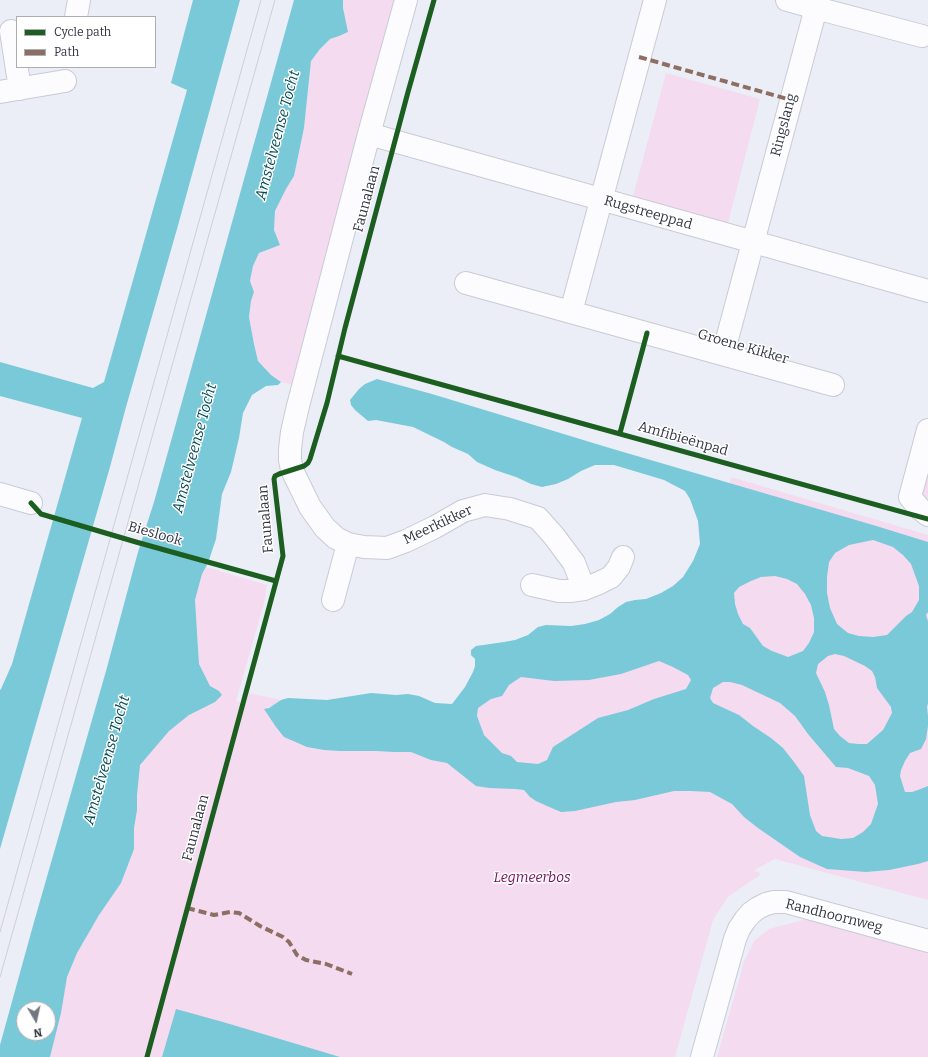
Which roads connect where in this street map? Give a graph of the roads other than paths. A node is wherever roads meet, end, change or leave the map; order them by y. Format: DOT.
graph roads {
  1 [pos="79,0"];
  2 [pos="406,0"];
  3 [pos="655,0"];
  4 [pos="787,0"];
  5 [pos="816,8"];
  6 [pos="76,16"];
  7 [pos="9,31"];
  8 [pos="922,36"];
  9 [pos="65,81"];
  10 [pos="10,91"];
  11 [pos="369,134"];
  12 [pos="601,200"];
  13 [pos="753,242"];
  14 [pos="466,283"];
  15 [pos="928,291"];
  16 [pos="571,312"];
  17 [pos="723,354"];
  18 [pos="833,385"];
  19 [pos="928,430"];
  20 [pos="292,470"];
  21 [pos="0,494"];
  22 [pos="31,503"];
  23 [pos="928,515"];
  24 [pos="348,544"];
  25 [pos="623,557"];
  26 [pos="532,585"];
  27 [pos="584,589"];
  28 [pos="333,600"];
  29 [pos="928,941"];
  30 [pos="702,1057"];
  1 -- 6 [label="street"];
  2 -- 11 [label="street, Faunalaan"];
  3 -- 12 [label="street"];
  4 -- 5 [label="street"];
  5 -- 8 [label="street"];
  5 -- 13 [label="street, Ringslang"];
  7 -- 10 [label="street"];
  9 -- 10 [label="street"];
  11 -- 12 [label="street, Rugstreeppad"];
  11 -- 20 [label="street, Faunalaan"];
  12 -- 13 [label="street, Rugstreeppad"];
  12 -- 16 [label="street"];
  13 -- 15 [label="street, Rugstreeppad"];
  13 -- 17 [label="street, Groene Kikker"];
  14 -- 16 [label="street, Groene Kikker"];
  16 -- 17 [label="street, Groene Kikker"];
  17 -- 18 [label="street, Groene Kikker"];
  19 -- 23 [label="street"];
  20 -- 24 [label="street, Meerkikker"];
  21 -- 22 [label="street"];
  24 -- 27 [label="street, Meerkikker"];
  24 -- 28 [label="street"];
  25 -- 27 [label="street"];
  26 -- 27 [label="street"];
  29 -- 30 [label="street, Randhoornweg"];
}
